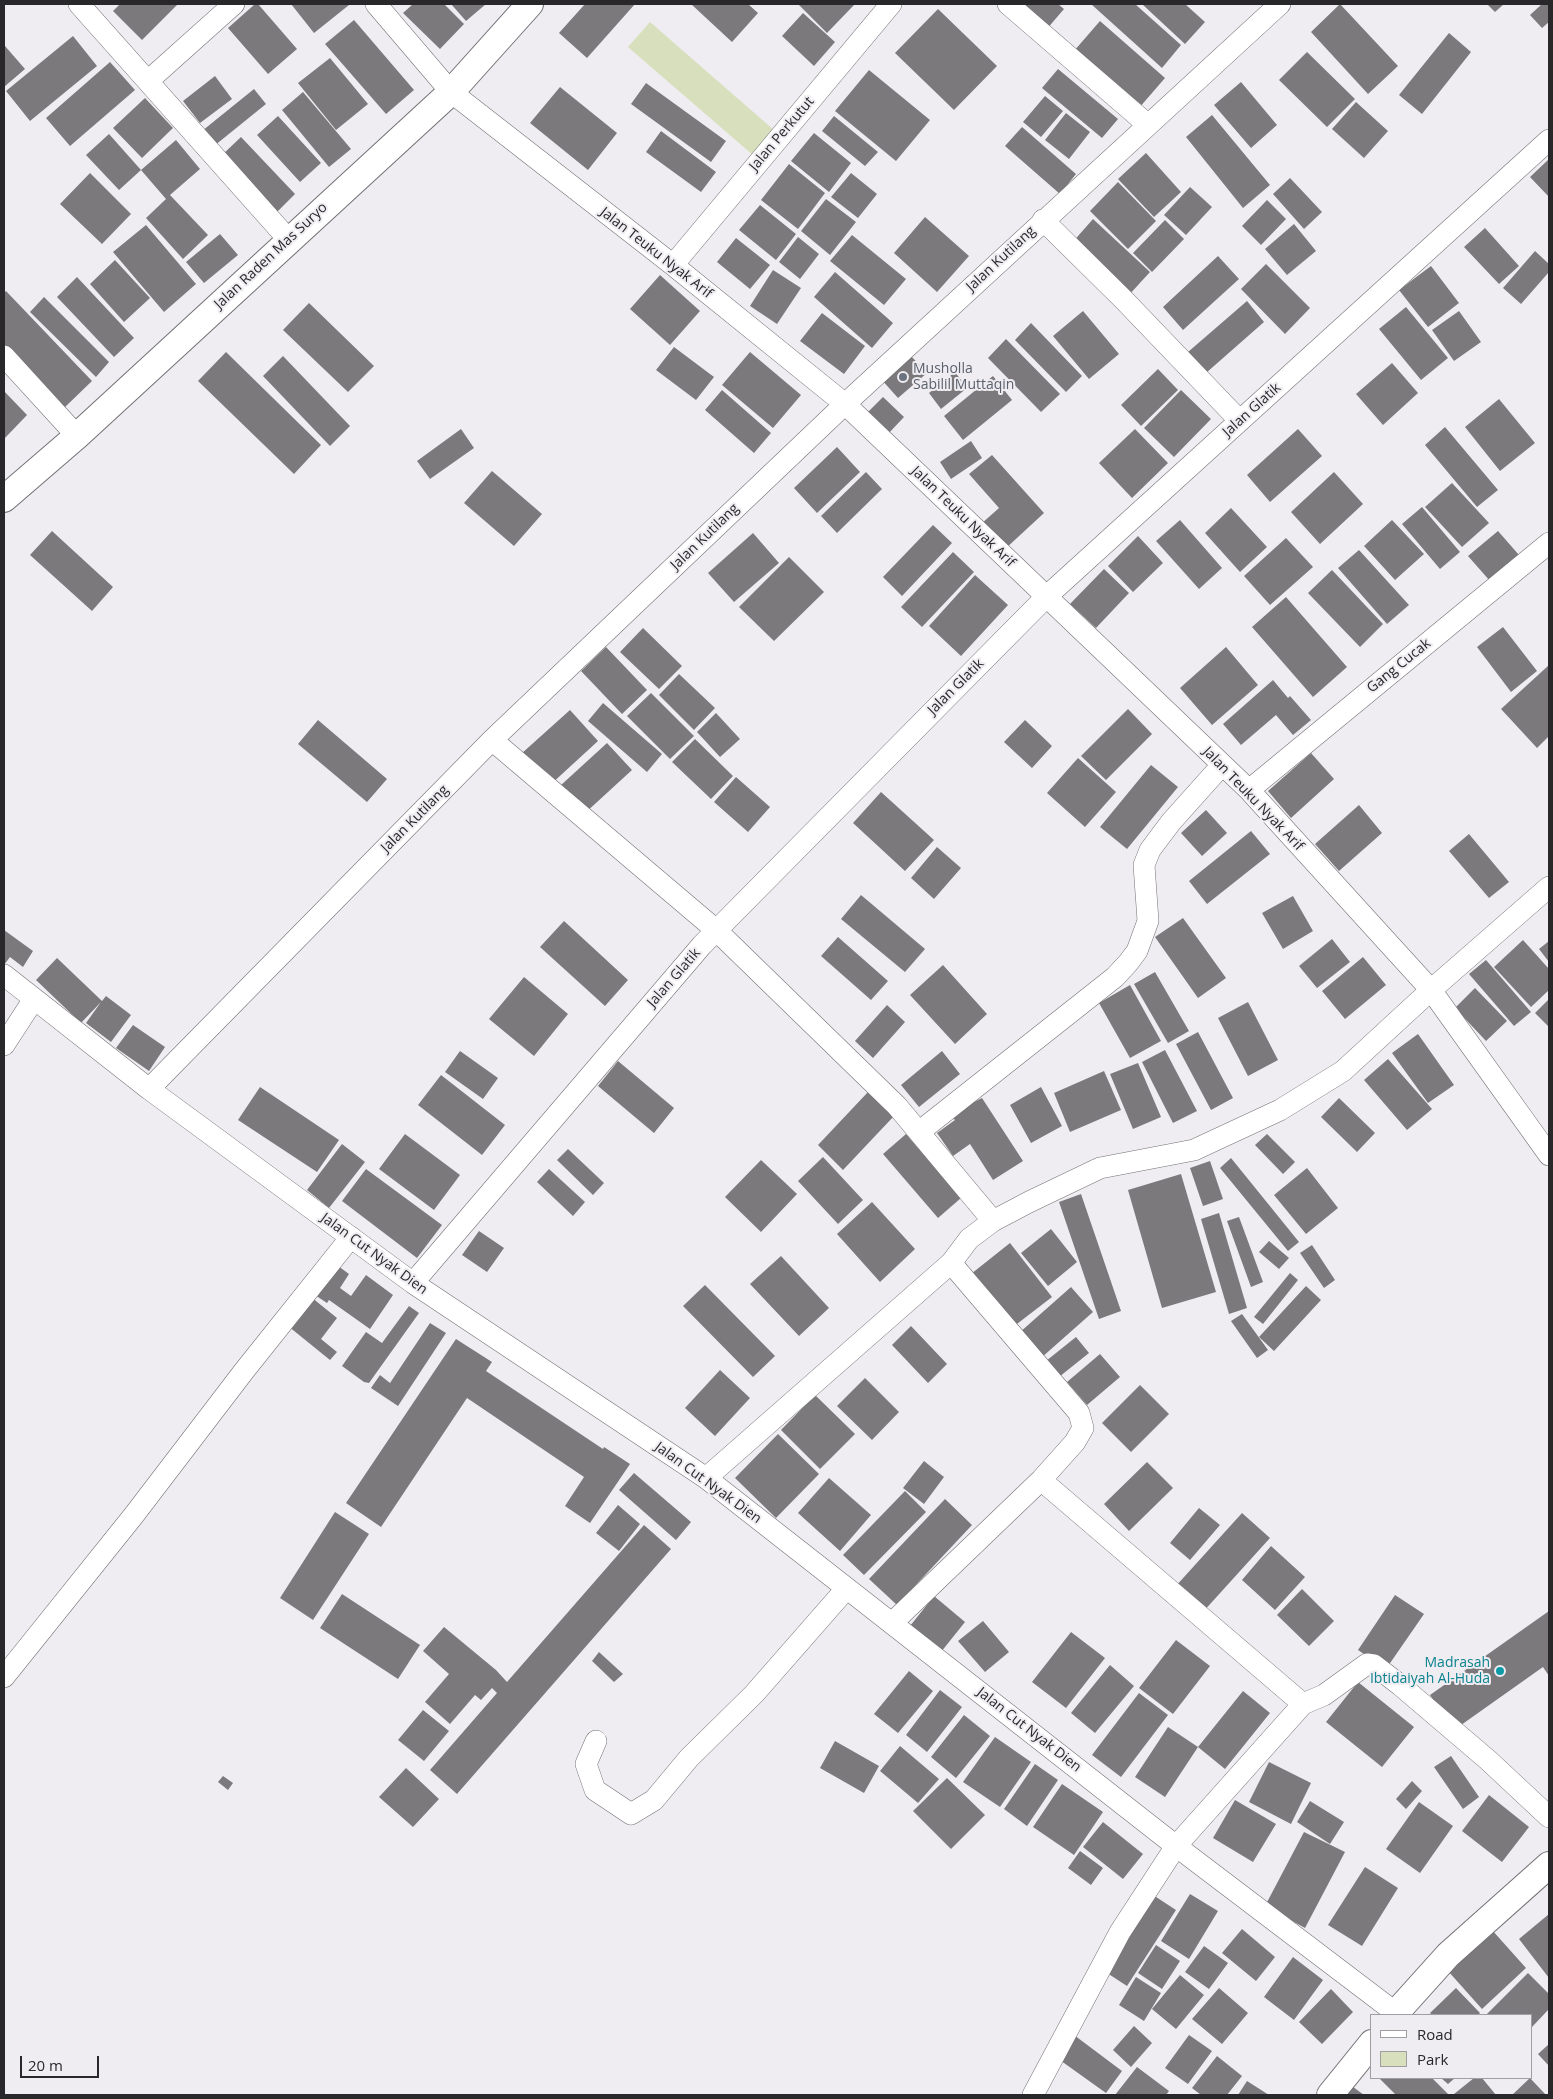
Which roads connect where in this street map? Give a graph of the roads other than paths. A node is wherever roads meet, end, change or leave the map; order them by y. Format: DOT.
graph roads {
  1 [pos="79,4"];
  2 [pos="234,4"];
  3 [pos="376,4"];
  4 [pos="530,4"];
  5 [pos="891,4"];
  6 [pos="1008,4"];
  7 [pos="1280,4"];
  8 [pos="148,81"];
  9 [pos="451,92"];
  10 [pos="1147,124"];
  11 [pos="1549,140"];
  12 [pos="1043,220"];
  13 [pos="288,239"];
  14 [pos="673,265"];
  15 [pos="4,356"];
  16 [pos="845,404"];
  17 [pos="1240,421"];
  18 [pos="77,436"];
  19 [pos="4,499"];
  20 [pos="1549,543"];
  21 [pos="1047,596"];
  22 [pos="492,740"];
  23 [pos="1222,765"];
  24 [pos="1249,790"];
  25 [pos="1549,887"];
  26 [pos="716,930"];
  27 [pos="4,975"];
  28 [pos="1431,990"];
  29 [pos="34,999"];
  30 [pos="4,1046"];
  31 [pos="149,1089"];
  32 [pos="920,1132"];
  33 [pos="1549,1155"];
  34 [pos="993,1221"];
  35 [pos="351,1237"];
  36 [pos="951,1263"];
  37 [pos="413,1283"];
  38 [pos="706,1478"];
  39 [pos="1041,1480"];
  40 [pos="846,1589"];
  41 [pos="892,1623"];
  42 [pos="4,1677"];
  43 [pos="1303,1704"];
  44 [pos="596,1741"];
  45 [pos="1549,1817"];
  46 [pos="1176,1846"];
  47 [pos="1549,1865"];
  48 [pos="1395,2014"];
  49 [pos="1370,2045"];
  50 [pos="1033,2095"];
  51 [pos="1330,2095"];
  1 -- 8 [label="street"];
  2 -- 8 [label="street"];
  3 -- 9 [label="street, Jalan Teuku Nyak Arif"];
  4 -- 9 [label="street, Jalan Raden Mas Suryo"];
  5 -- 14 [label="street, Jalan Perkutut"];
  6 -- 10 [label="street"];
  7 -- 10 [label="street, Jalan Kutilang"];
  8 -- 13 [label="street"];
  9 -- 13 [label="street, Jalan Raden Mas Suryo"];
  9 -- 14 [label="street, Jalan Teuku Nyak Arif"];
  10 -- 12 [label="street, Jalan Kutilang"];
  11 -- 17 [label="street, Jalan Glatik"];
  12 -- 16 [label="street, Jalan Kutilang"];
  12 -- 17 [label="street"];
  13 -- 18 [label="street, Jalan Raden Mas Suryo"];
  14 -- 16 [label="street, Jalan Teuku Nyak Arif"];
  15 -- 18 [label="street"];
  16 -- 21 [label="street, Jalan Teuku Nyak Arif"];
  16 -- 22 [label="street, Jalan Kutilang"];
  17 -- 21 [label="street, Jalan Glatik"];
  18 -- 19 [label="street, Jalan Raden Mas Suryo"];
  20 -- 24 [label="street, Gang Cucak"];
  21 -- 23 [label="street, Jalan Teuku Nyak Arif"];
  21 -- 26 [label="street, Jalan Glatik"];
  22 -- 26 [label="street"];
  22 -- 31 [label="street, Jalan Kutilang"];
  23 -- 24 [label="street, Jalan Teuku Nyak Arif"];
  23 -- 32 [label="street"];
  24 -- 28 [label="street, Jalan Teuku Nyak Arif"];
  25 -- 28 [label="street"];
  26 -- 32 [label="street"];
  26 -- 37 [label="street, Jalan Glatik"];
  27 -- 29 [label="street, Jalan Cut Nyak Dien"];
  28 -- 33 [label="street, Jalan Teuku Nyak Arif"];
  28 -- 34 [label="street"];
  29 -- 30 [label="street"];
  29 -- 31 [label="street, Jalan Cut Nyak Dien"];
  31 -- 35 [label="street, Jalan Cut Nyak Dien"];
  32 -- 34 [label="street"];
  34 -- 36 [label="street"];
  35 -- 37 [label="street, Jalan Cut Nyak Dien"];
  35 -- 42 [label="street"];
  36 -- 38 [label="street"];
  36 -- 39 [label="street"];
  37 -- 38 [label="street, Jalan Cut Nyak Dien"];
  38 -- 40 [label="street, Jalan Cut Nyak Dien"];
  39 -- 41 [label="street"];
  39 -- 43 [label="street"];
  40 -- 41 [label="street, Jalan Cut Nyak Dien"];
  40 -- 44 [label="street"];
  41 -- 46 [label="street, Jalan Cut Nyak Dien"];
  43 -- 45 [label="street"];
  43 -- 46 [label="street"];
  46 -- 48 [label="street, Jalan Cut Nyak Dien"];
  46 -- 50 [label="street"];
  47 -- 48 [label="street"];
  49 -- 51 [label="street"];
}
